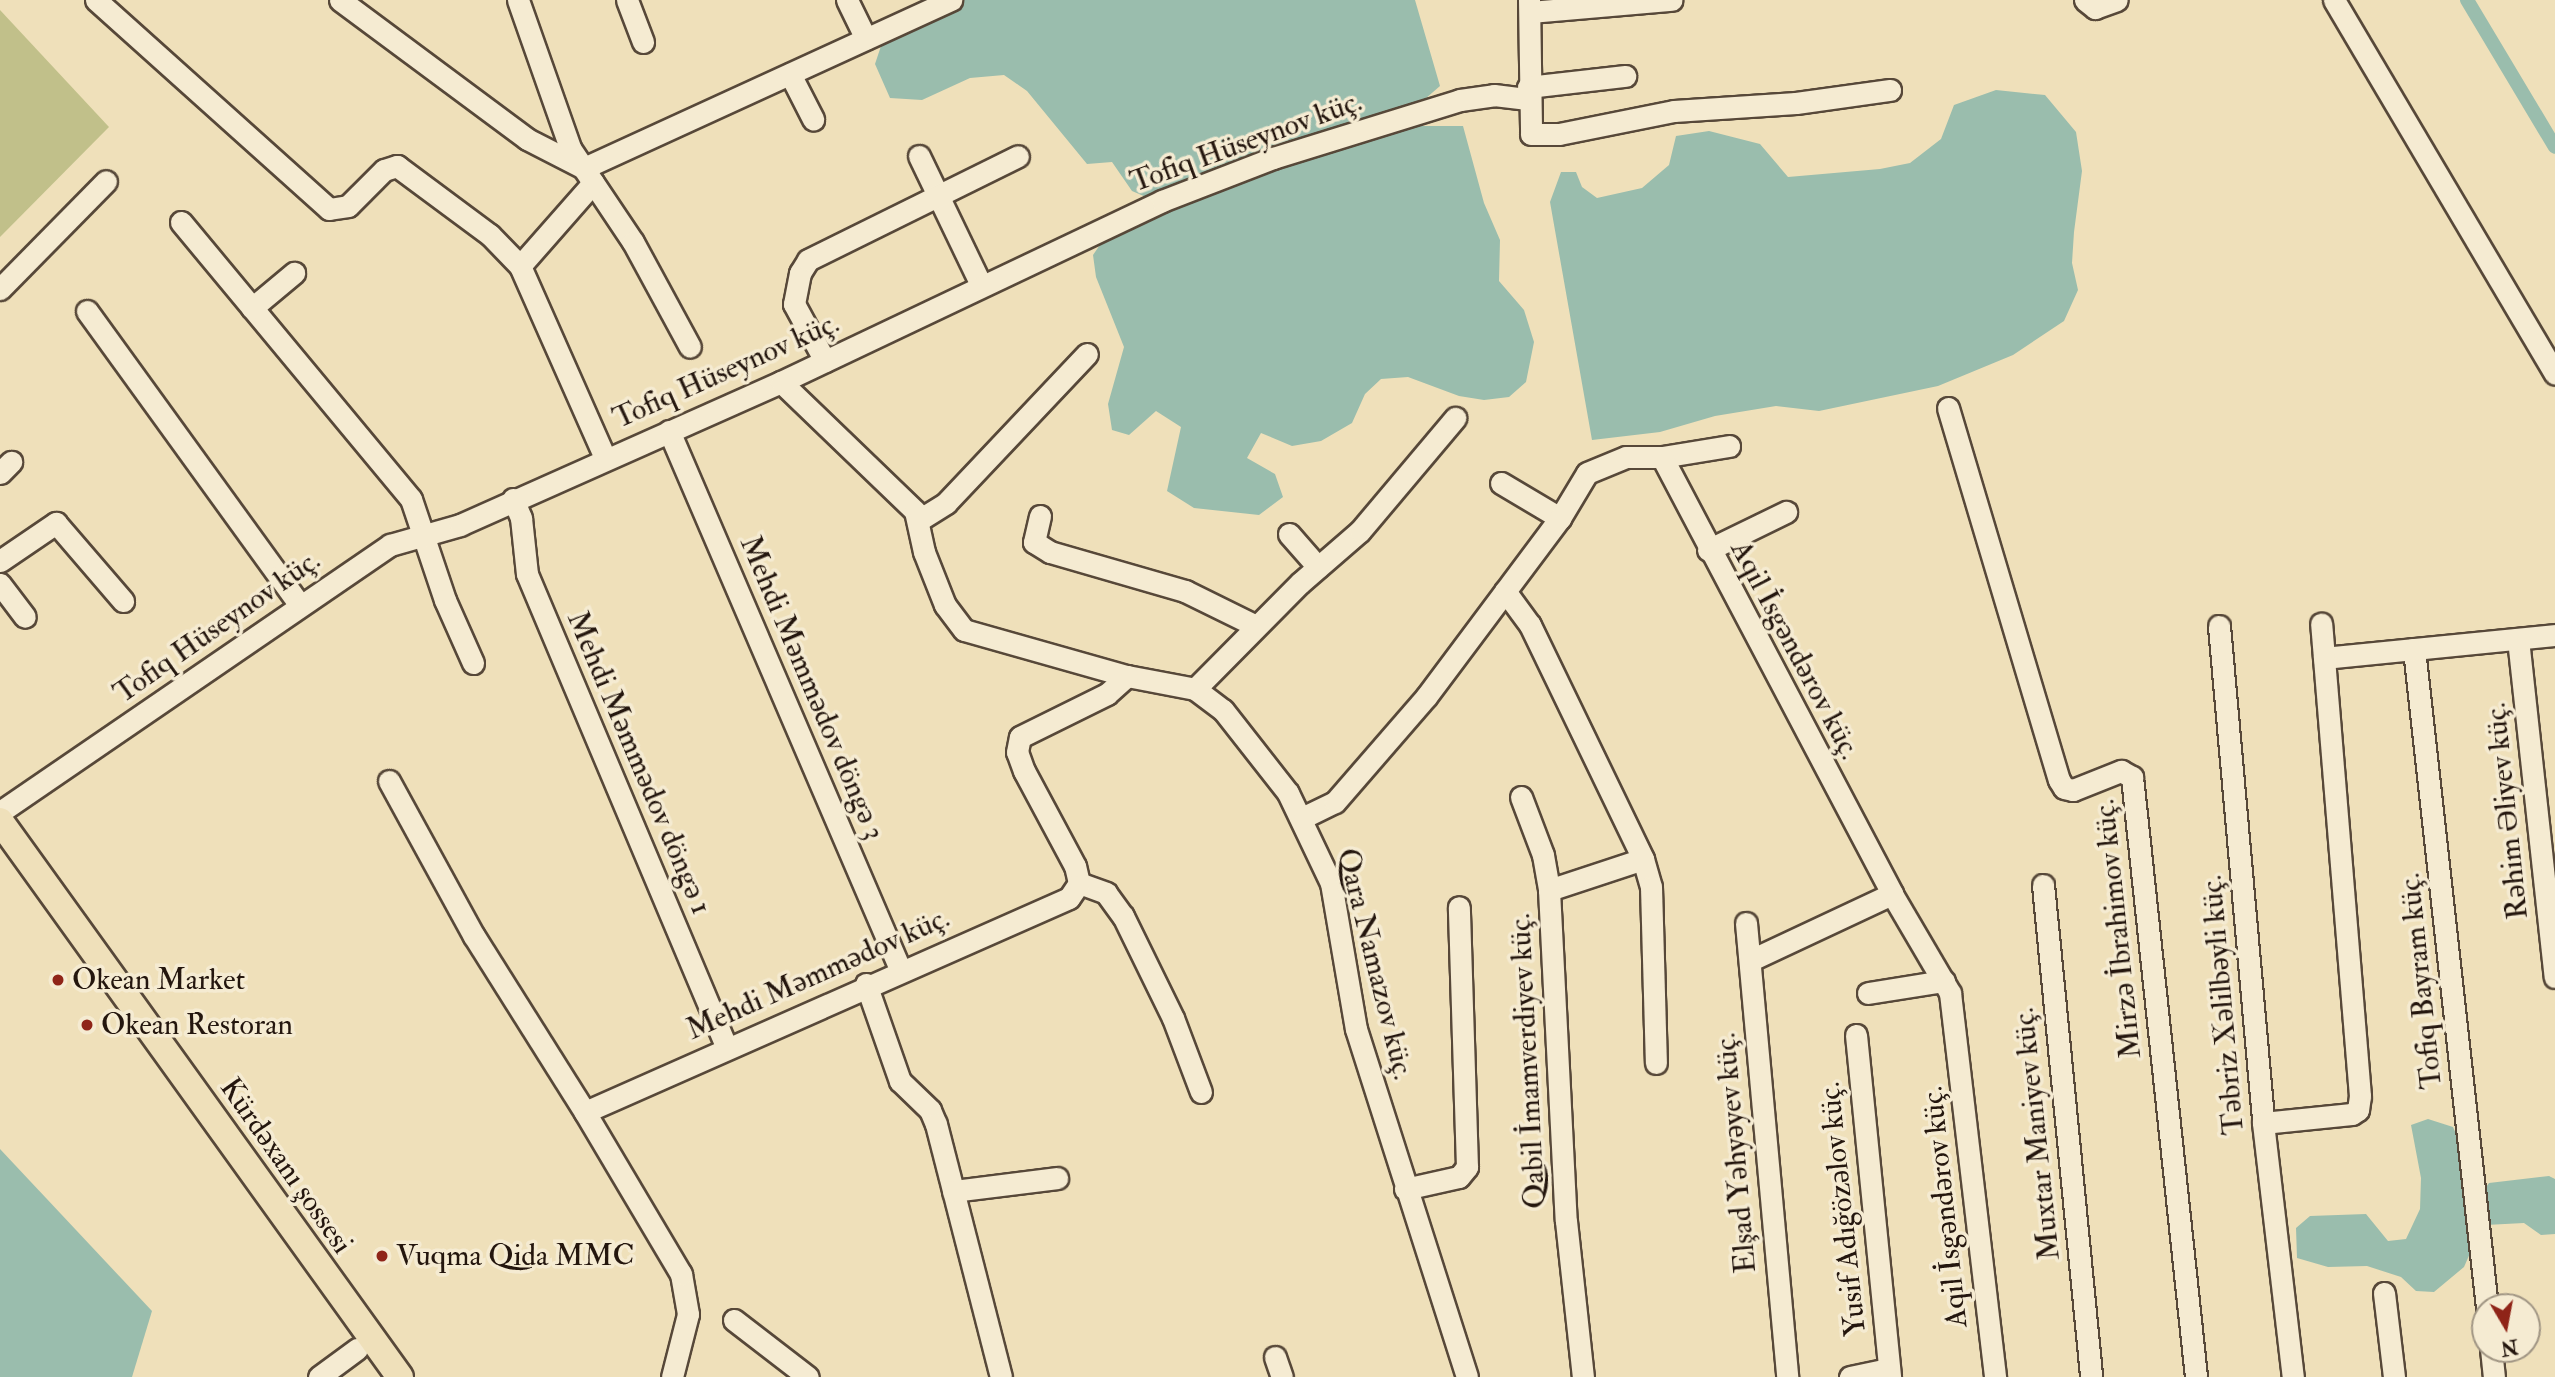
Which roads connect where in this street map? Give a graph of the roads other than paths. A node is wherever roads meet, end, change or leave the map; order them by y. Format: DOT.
graph roads {
  1 [pos="96,0"];
  2 [pos="340,0"];
  3 [pos="518,0"];
  4 [pos="627,0"];
  5 [pos="847,0"];
  6 [pos="951,0"];
  7 [pos="1671,0"];
  8 [pos="2085,0"];
  9 [pos="2117,0"];
  10 [pos="2334,0"];
  11 [pos="1530,6"];
  12 [pos="866,39"];
  13 [pos="643,42"];
  14 [pos="790,74"];
  15 [pos="1625,76"];
  16 [pos="1890,90"];
  17 [pos="1528,93"];
  18 [pos="813,119"];
  19 [pos="919,156"];
  20 [pos="1018,156"];
  21 [pos="588,175"];
  22 [pos="106,181"];
  23 [pos="938,194"];
  24 [pos="181,222"];
  25 [pos="520,266"];
  26 [pos="294,273"];
  27 [pos="981,285"];
  28 [pos="0,289"];
  29 [pos="253,308"];
  30 [pos="87,311"];
  31 [pos="690,348"];
  32 [pos="1087,354"];
  33 [pos="825,360"];
  34 [pos="2555,373"];
  35 [pos="781,382"];
  36 [pos="1948,408"];
  37 [pos="1455,418"];
  38 [pos="669,431"];
  39 [pos="1729,446"];
  40 [pos="1662,457"];
  41 [pos="605,458"];
  42 [pos="1501,484"];
  43 [pos="513,499"];
  44 [pos="1786,512"];
  45 [pos="1041,516"];
  46 [pos="1560,518"];
  47 [pos="919,520"];
  48 [pos="1289,534"];
  49 [pos="424,536"];
  50 [pos="1708,550"];
  51 [pos="0,561"];
  52 [pos="1318,567"];
  53 [pos="0,584"];
  54 [pos="1506,591"];
  55 [pos="123,601"];
  56 [pos="299,604"];
  57 [pos="25,617"];
  58 [pos="2321,624"];
  59 [pos="1256,626"];
  60 [pos="2219,626"];
  61 [pos="2555,635"];
  62 [pos="2518,639"];
  63 [pos="2414,649"];
  64 [pos="2324,658"];
  65 [pos="473,663"];
  66 [pos="1127,676"];
  67 [pos="1195,689"];
  68 [pos="389,780"];
  69 [pos="1521,796"];
  70 [pos="0,812"];
  71 [pos="1304,817"];
  72 [pos="0,821"];
  73 [pos="0,847"];
  74 [pos="1643,859"];
  75 [pos="1079,883"];
  76 [pos="2043,885"];
  77 [pos="1549,890"];
  78 [pos="1892,894"];
  79 [pos="1459,907"];
  80 [pos="1746,923"];
  81 [pos="1751,960"];
  82 [pos="900,969"];
  83 [pos="2555,977"];
  84 [pos="1944,981"];
  85 [pos="866,984"];
  86 [pos="1868,993"];
  87 [pos="1856,1035"];
  88 [pos="726,1046"];
  89 [pos="1656,1063"];
  90 [pos="1200,1092"];
  91 [pos="585,1112"];
  92 [pos="2263,1123"];
  93 [pos="1058,1178"];
  94 [pos="1405,1189"];
  95 [pos="953,1191"];
  96 [pos="2384,1293"];
  97 [pos="2485,1293"];
  98 [pos="734,1320"];
  99 [pos="357,1349"];
  100 [pos="1890,1373"];
  101 [pos="319,1377"];
  102 [pos="379,1377"];
  103 [pos="400,1377"];
  104 [pos="672,1377"];
  105 [pos="807,1377"];
  106 [pos="1001,1377"];
  107 [pos="1467,1377"];
  108 [pos="1583,1377"];
  109 [pos="1787,1377"];
  110 [pos="1850,1377"];
  111 [pos="1994,1377"];
  112 [pos="2091,1377"];
  113 [pos="2196,1377"];
  114 [pos="2293,1377"];
  115 [pos="2394,1377"];
  1 -- 25 [label="street"];
  2 -- 21 [label="street"];
  3 -- 21 [label="street"];
  4 -- 13 [label="street"];
  5 -- 12 [label="street"];
  6 -- 12 [label="street"];
  7 -- 11 [label="street"];
  8 -- 9 [label="street"];
  10 -- 34 [label="street"];
  11 -- 17 [label="street"];
  12 -- 14 [label="street"];
  14 -- 18 [label="street"];
  14 -- 21 [label="street"];
  15 -- 17 [label="street, Tofiq Hüseynov küç."];
  16 -- 17 [label="street"];
  17 -- 27 [label="street, Tofiq Hüseynov küç."];
  19 -- 23 [label="street"];
  20 -- 23 [label="street"];
  21 -- 25 [label="street"];
  21 -- 31 [label="street"];
  22 -- 28 [label="street"];
  23 -- 27 [label="street"];
  23 -- 33 [label="street"];
  24 -- 29 [label="street"];
  25 -- 41 [label="street"];
  26 -- 29 [label="street"];
  27 -- 33 [label="street, Tofiq Hüseynov küç."];
  29 -- 49 [label="street"];
  30 -- 56 [label="street"];
  32 -- 47 [label="street"];
  33 -- 35 [label="street, Tofiq Hüseynov küç."];
  35 -- 38 [label="street, Tofiq Hüseynov küç."];
  35 -- 47 [label="street, Qara Namazov küç."];
  36 -- 113 [label="street, Mirzə İbrahimov küç."];
  37 -- 52 [label="street"];
  38 -- 41 [label="street, Tofiq Hüseynov küç."];
  38 -- 82 [label="street, Mehdi Məmmədov döngə 3"];
  39 -- 40 [label="street"];
  40 -- 46 [label="street"];
  40 -- 50 [label="street, Aqil İsgəndərov küç."];
  41 -- 43 [label="street, Tofiq Hüseynov küç."];
  42 -- 46 [label="street"];
  43 -- 49 [label="street, Tofiq Hüseynov küç."];
  43 -- 88 [label="street, Mehdi Məmmədov döngə 1"];
  44 -- 50 [label="street"];
  45 -- 59 [label="street"];
  46 -- 54 [label="street"];
  47 -- 66 [label="street, Qara Namazov küç."];
  48 -- 52 [label="street"];
  49 -- 56 [label="street, Tofiq Hüseynov küç."];
  49 -- 65 [label="street"];
  50 -- 78 [label="street, Aqil İsgəndərov küç."];
  51 -- 55 [label="street"];
  52 -- 59 [label="street"];
  53 -- 57 [label="street"];
  54 -- 71 [label="street"];
  54 -- 74 [label="street"];
  56 -- 70 [label="street, Tofiq Hüseynov küç."];
  58 -- 64 [label="street"];
  59 -- 67 [label="street"];
  60 -- 92 [label="street, Təbriz Xəlilbəyli küç."];
  61 -- 62 [label="street"];
  62 -- 63 [label="street"];
  62 -- 83 [label="street, Rəhim Əliyev küç."];
  63 -- 64 [label="street"];
  63 -- 97 [label="street, Tofiq Bayram küç."];
  64 -- 92 [label="street"];
  66 -- 67 [label="street, Qara Namazov küç."];
  66 -- 75 [label="street"];
  67 -- 71 [label="street, Qara Namazov küç."];
  68 -- 91 [label="street"];
  69 -- 77 [label="street"];
  71 -- 94 [label="street, Qara Namazov küç."];
  72 -- 103 [label="main road, Kürdəxanı şossesi"];
  73 -- 99 [label="main road, Kürdəxanı şossesi"];
  74 -- 77 [label="street, Qabil İmamverdiyev küç."];
  74 -- 89 [label="street"];
  75 -- 82 [label="street, Mehdi Məmmədov küç."];
  75 -- 90 [label="street"];
  76 -- 112 [label="street, Muxtar Maniyev küç."];
  77 -- 108 [label="street, Qabil İmamverdiyev küç."];
  78 -- 81 [label="street"];
  78 -- 84 [label="street, Aqil İsgəndərov küç."];
  79 -- 94 [label="street"];
  80 -- 81 [label="street, Elşad Yəhyəyev küç."];
  81 -- 109 [label="street, Elşad Yəhyəyev küç."];
  82 -- 85 [label="street, Mehdi Məmmədov küç."];
  84 -- 86 [label="street"];
  84 -- 111 [label="street, Aqil İsgəndərov küç."];
  85 -- 88 [label="street, Mehdi Məmmədov küç."];
  85 -- 95 [label="street"];
  87 -- 100 [label="street, Yusif Adığözəlov küç."];
  88 -- 91 [label="street, Mehdi Məmmədov küç."];
  91 -- 104 [label="street"];
  92 -- 114 [label="street, Təbriz Xəlilbəyli küç."];
  93 -- 95 [label="street"];
  94 -- 107 [label="street, Qara Namazov küç."];
  95 -- 106 [label="street"];
  96 -- 115 [label="street"];
  98 -- 105 [label="street"];
  99 -- 101 [label="street"];
  99 -- 102 [label="main road, Kürdəxanı şossesi"];
  100 -- 110 [label="street"];
}
